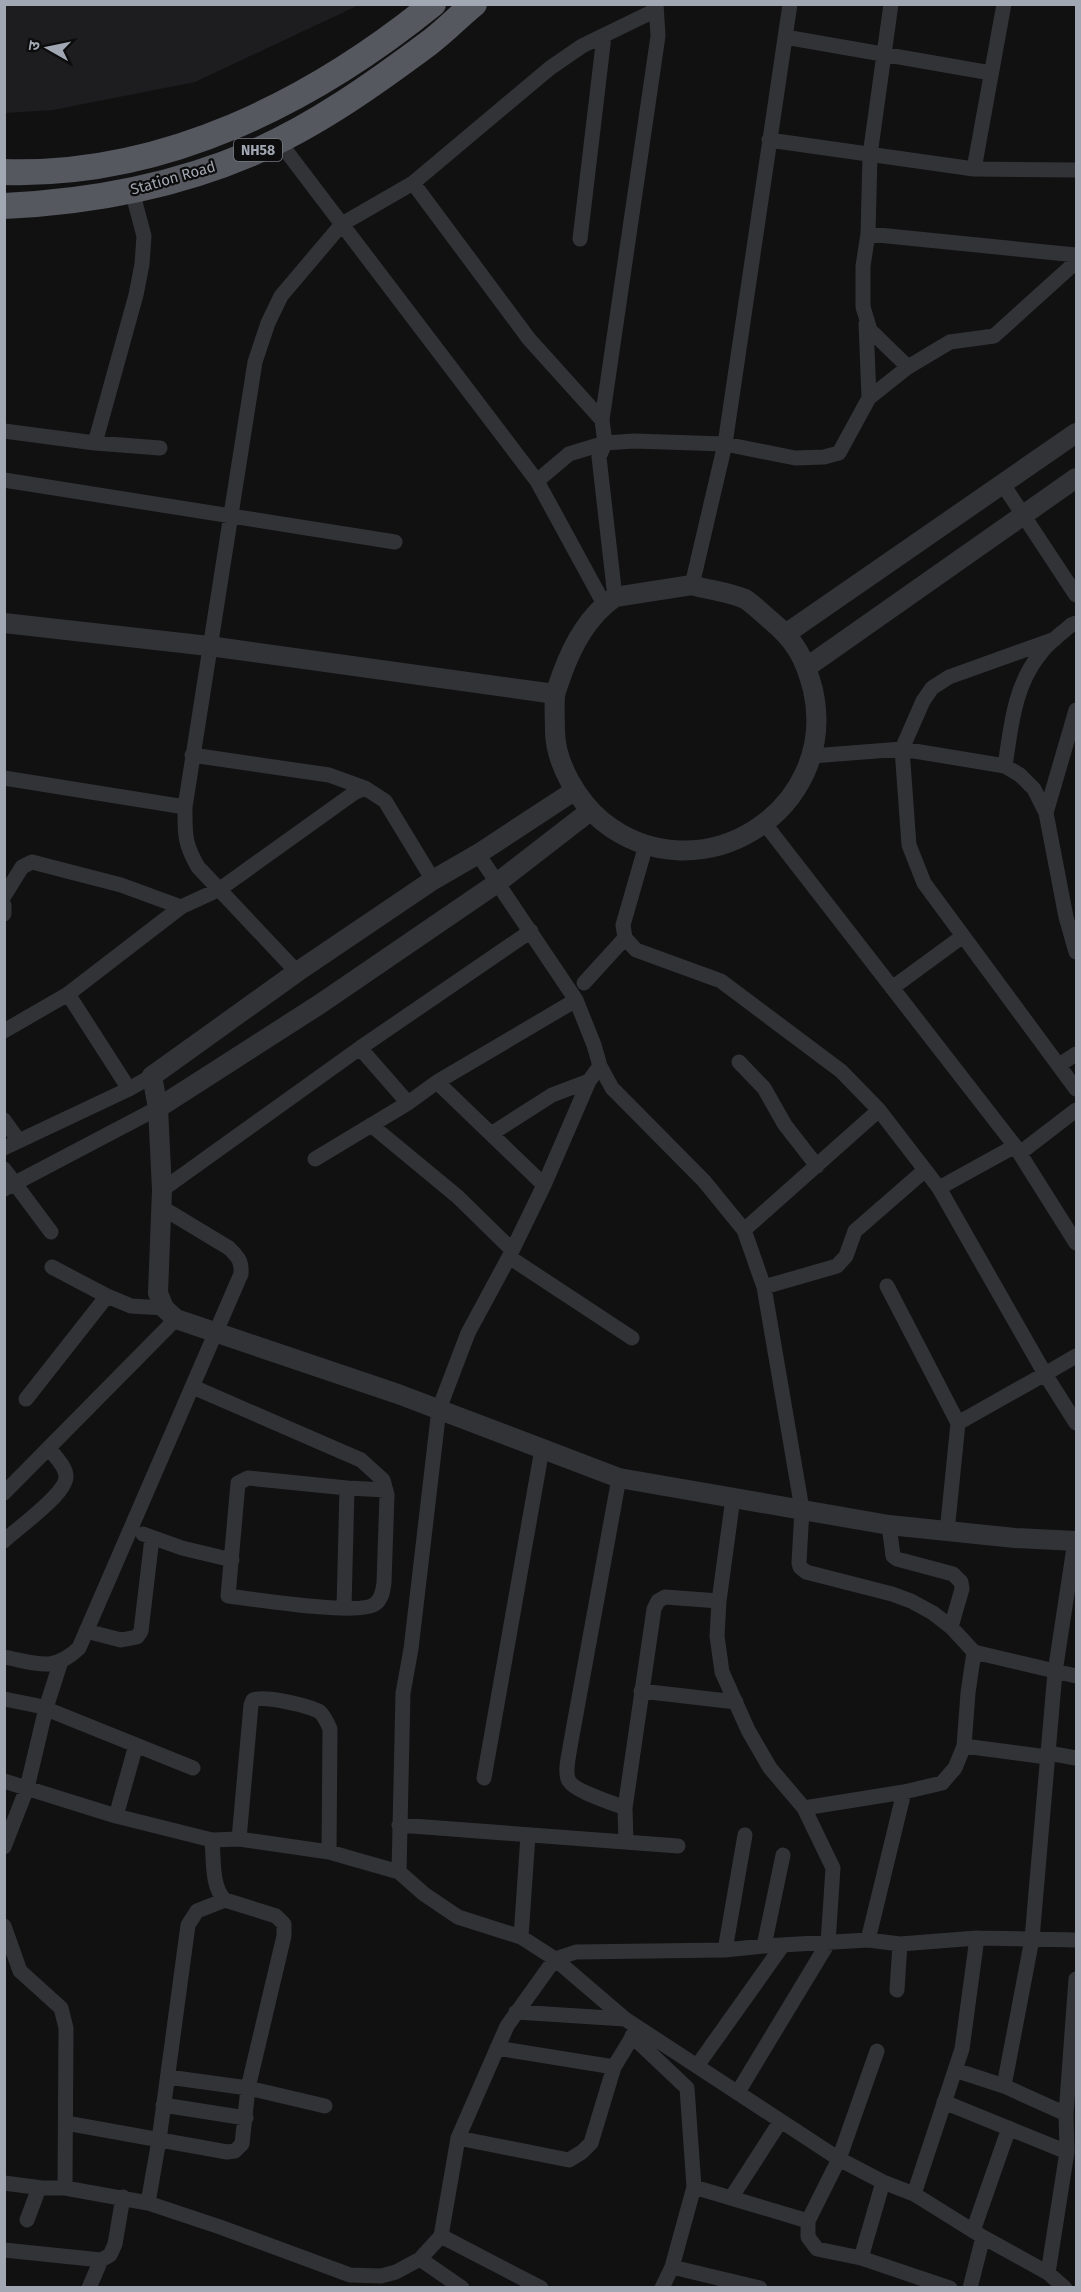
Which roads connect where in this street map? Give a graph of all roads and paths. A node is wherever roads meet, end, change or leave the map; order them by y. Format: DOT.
graph roads {
  1 [pos="433,4"];
  2 [pos="474,4"];
  3 [pos="790,4"];
  4 [pos="891,4"];
  5 [pos="1004,4"];
  6 [pos="656,7"];
  7 [pos="604,36"];
  8 [pos="785,37"];
  9 [pos="386,40"];
  10 [pos="884,55"];
  11 [pos="401,63"];
  12 [pos="363,73"];
  13 [pos="991,73"];
  14 [pos="769,140"];
  15 [pos="287,152"];
  16 [pos="870,155"];
  17 [pos="974,169"];
  18 [pos="1077,170"];
  19 [pos="4,172"];
  20 [pos="4,181"];
  21 [pos="413,183"];
  22 [pos="132,191"];
  23 [pos="4,194"];
  24 [pos="4,206"];
  25 [pos="342,224"];
  26 [pos="868,234"];
  27 [pos="580,240"];
  28 [pos="1077,255"];
  29 [pos="1077,262"];
  30 [pos="865,315"];
  31 [pos="908,367"];
  32 [pos="869,398"];
  33 [pos="602,420"];
  34 [pos="4,431"];
  35 [pos="1077,433"];
  36 [pos="95,443"];
  37 [pos="605,443"];
  38 [pos="725,444"];
  39 [pos="160,448"];
  40 [pos="1077,478"];
  41 [pos="4,480"];
  42 [pos="537,481"];
  43 [pos="1002,483"];
  44 [pos="1024,515"];
  45 [pos="231,517"];
  46 [pos="395,542"];
  47 [pos="692,585"];
  48 [pos="1077,595"];
  49 [pos="610,601"];
  50 [pos="4,623"];
  51 [pos="1077,623"];
  52 [pos="787,633"];
  53 [pos="1055,639"];
  54 [pos="209,646"];
  55 [pos="807,667"];
  56 [pos="555,694"];
  57 [pos="1077,711"];
  58 [pos="902,749"];
  59 [pos="192,755"];
  60 [pos="812,756"];
  61 [pos="1005,766"];
  62 [pos="4,778"];
  63 [pos="365,788"];
  64 [pos="574,790"];
  65 [pos="185,807"];
  66 [pos="590,811"];
  67 [pos="1046,813"];
  68 [pos="765,824"];
  69 [pos="646,846"];
  70 [pos="478,854"];
  71 [pos="433,880"];
  72 [pos="497,883"];
  73 [pos="220,889"];
  74 [pos="4,896"];
  75 [pos="4,905"];
  76 [pos="181,907"];
  77 [pos="4,914"];
  78 [pos="531,931"];
  79 [pos="963,936"];
  80 [pos="625,938"];
  81 [pos="1077,952"];
  82 [pos="297,972"];
  83 [pos="584,983"];
  84 [pos="892,988"];
  85 [pos="68,994"];
  86 [pos="576,1000"];
  87 [pos="4,1031"];
  88 [pos="360,1048"];
  89 [pos="1077,1054"];
  90 [pos="739,1062"];
  91 [pos="1059,1065"];
  92 [pos="600,1066"];
  93 [pos="152,1076"];
  94 [pos="589,1081"];
  95 [pos="438,1082"];
  96 [pos="129,1089"];
  97 [pos="1077,1089"];
  98 [pos="408,1103"];
  99 [pos="158,1108"];
  100 [pos="879,1110"];
  101 [pos="1077,1110"];
  102 [pos="4,1120"];
  103 [pos="371,1125"];
  104 [pos="491,1134"];
  105 [pos="19,1141"];
  106 [pos="4,1148"];
  107 [pos="1017,1150"];
  108 [pos="315,1159"];
  109 [pos="817,1166"];
  110 [pos="4,1168"];
  111 [pos="925,1170"];
  112 [pos="544,1185"];
  113 [pos="10,1186"];
  114 [pos="939,1188"];
  115 [pos="161,1198"];
  116 [pos="744,1230"];
  117 [pos="51,1232"];
  118 [pos="1077,1243"];
  119 [pos="511,1253"];
  120 [pos="52,1267"];
  121 [pos="887,1286"];
  122 [pos="764,1287"];
  123 [pos="107,1296"];
  124 [pos="170,1313"];
  125 [pos="216,1332"];
  126 [pos="632,1338"];
  127 [pos="1075,1360"];
  128 [pos="1045,1374"];
  129 [pos="193,1387"];
  130 [pos="26,1399"];
  131 [pos="439,1409"];
  132 [pos="958,1422"];
  133 [pos="1077,1423"];
  134 [pos="49,1448"];
  135 [pos="542,1449"];
  136 [pos="11,1476"];
  137 [pos="619,1478"];
  138 [pos="347,1488"];
  139 [pos="386,1490"];
  140 [pos="4,1493"];
  141 [pos="733,1498"];
  142 [pos="802,1509"];
  143 [pos="889,1526"];
  144 [pos="131,1528"];
  145 [pos="947,1532"];
  146 [pos="152,1538"];
  147 [pos="4,1541"];
  148 [pos="1076,1541"];
  149 [pos="232,1560"];
  150 [pos="719,1601"];
  151 [pos="344,1608"];
  152 [pos="951,1627"];
  153 [pos="86,1631"];
  154 [pos="974,1652"];
  155 [pos="4,1657"];
  156 [pos="61,1661"];
  157 [pos="1055,1672"];
  158 [pos="1077,1676"];
  159 [pos="641,1691"];
  160 [pos="4,1699"];
  161 [pos="736,1702"];
  162 [pos="46,1708"];
  163 [pos="136,1745"];
  164 [pos="964,1746"];
  165 [pos="1047,1755"];
  166 [pos="1077,1758"];
  167 [pos="193,1768"];
  168 [pos="484,1778"];
  169 [pos="4,1781"];
  170 [pos="27,1788"];
  171 [pos="904,1792"];
  172 [pos="625,1808"];
  173 [pos="804,1808"];
  174 [pos="116,1816"];
  175 [pos="399,1825"];
  176 [pos="528,1834"];
  177 [pos="745,1835"];
  178 [pos="238,1839"];
  179 [pos="212,1840"];
  180 [pos="626,1842"];
  181 [pos="4,1846"];
  182 [pos="678,1846"];
  183 [pos="329,1852"];
  184 [pos="783,1854"];
  185 [pos="399,1872"];
  186 [pos="225,1900"];
  187 [pos="4,1926"];
  188 [pos="521,1937"];
  189 [pos="977,1938"];
  190 [pos="1032,1939"];
  191 [pos="868,1940"];
  192 [pos="1077,1940"];
  193 [pos="828,1943"];
  194 [pos="900,1944"];
  195 [pos="783,1945"];
  196 [pos="764,1946"];
  197 [pos="725,1950"];
  198 [pos="555,1959"];
  199 [pos="1077,1979"];
  200 [pos="897,1990"];
  201 [pos="516,2012"];
  202 [pos="632,2027"];
  203 [pos="497,2048"];
  204 [pos="877,2051"];
  205 [pos="698,2066"];
  206 [pos="614,2067"];
  207 [pos="955,2070"];
  208 [pos="168,2077"];
  209 [pos="1004,2086"];
  210 [pos="248,2088"];
  211 [pos="738,2092"];
  212 [pos="944,2102"];
  213 [pos="163,2105"];
  214 [pos="325,2106"];
  215 [pos="1066,2114"];
  216 [pos="246,2118"];
  217 [pos="780,2122"];
  218 [pos="66,2124"];
  219 [pos="1009,2128"];
  220 [pos="458,2138"];
  221 [pos="159,2140"];
  222 [pos="1067,2152"];
  223 [pos="838,2159"];
  224 [pos="883,2182"];
  225 [pos="4,2183"];
  226 [pos="694,2187"];
  227 [pos="39,2188"];
  228 [pos="65,2188"];
  229 [pos="914,2194"];
  230 [pos="123,2197"];
  231 [pos="731,2198"];
  232 [pos="148,2203"];
  233 [pos="27,2220"];
  234 [pos="808,2221"];
  235 [pos="978,2234"];
  236 [pos="441,2236"];
  237 [pos="4,2250"];
  238 [pos="861,2258"];
  239 [pos="420,2259"];
  240 [pos="101,2260"];
  241 [pos="672,2267"];
  242 [pos="1048,2273"];
  243 [pos="347,2281"];
  244 [pos="89,2288"];
  245 [pos="462,2288"];
  246 [pos="541,2288"];
  247 [pos="662,2288"];
  248 [pos="760,2288"];
  249 [pos="950,2288"];
  250 [pos="970,2288"];
  251 [pos="1065,2288"];
  1 -- 9 [label="highway, Station Road / NH58"];
  2 -- 11 [label="highway, Station Road / NH58"];
  3 -- 8 [label="street"];
  4 -- 10 [label="street"];
  5 -- 13 [label="street"];
  6 -- 7 [label="street"];
  6 -- 33 [label="street"];
  7 -- 21 [label="street"];
  7 -- 27 [label="street"];
  8 -- 10 [label="street"];
  8 -- 14 [label="street"];
  9 -- 12 [label="highway"];
  9 -- 19 [label="highway, Station Road / NH58"];
  10 -- 13 [label="street"];
  10 -- 16 [label="street"];
  11 -- 12 [label="highway"];
  11 -- 22 [label="highway, Station Road / NH58"];
  12 -- 20 [label="highway"];
  12 -- 23 [label="highway"];
  13 -- 17 [label="street"];
  14 -- 16 [label="street"];
  14 -- 38 [label="street"];
  15 -- 25 [label="street"];
  16 -- 17 [label="street"];
  16 -- 26 [label="street"];
  17 -- 18 [label="street"];
  21 -- 25 [label="street"];
  21 -- 33 [label="street"];
  22 -- 24 [label="highway, Station Road / NH58"];
  22 -- 36 [label="street"];
  25 -- 42 [label="street"];
  25 -- 45 [label="street"];
  26 -- 28 [label="street"];
  26 -- 30 [label="street"];
  29 -- 31 [label="street"];
  30 -- 31 [label="street"];
  30 -- 32 [label="street"];
  31 -- 32 [label="street"];
  32 -- 38 [label="street"];
  33 -- 37 [label="street"];
  34 -- 36 [label="street"];
  35 -- 43 [label="street"];
  36 -- 39 [label="street"];
  37 -- 38 [label="street"];
  37 -- 42 [label="street"];
  37 -- 49 [label="street"];
  38 -- 47 [label="street"];
  40 -- 44 [label="street"];
  41 -- 45 [label="street"];
  42 -- 49 [label="street"];
  43 -- 44 [label="street"];
  43 -- 52 [label="street"];
  44 -- 48 [label="street"];
  44 -- 55 [label="street"];
  45 -- 46 [label="street"];
  45 -- 54 [label="street"];
  47 -- 49 [label="street"];
  47 -- 52 [label="street"];
  49 -- 56 [label="street"];
  50 -- 54 [label="street"];
  51 -- 53 [label="street"];
  52 -- 55 [label="street"];
  53 -- 58 [label="street"];
  53 -- 61 [label="street"];
  54 -- 56 [label="street"];
  54 -- 59 [label="street"];
  55 -- 60 [label="street"];
  56 -- 64 [label="street"];
  57 -- 67 [label="street"];
  58 -- 60 [label="street"];
  58 -- 61 [label="street"];
  58 -- 79 [label="street"];
  59 -- 63 [label="street"];
  59 -- 65 [label="street"];
  60 -- 68 [label="street"];
  61 -- 67 [label="street"];
  62 -- 65 [label="street"];
  63 -- 71 [label="street"];
  63 -- 73 [label="street"];
  64 -- 66 [label="street"];
  64 -- 70 [label="street"];
  65 -- 73 [label="street"];
  66 -- 69 [label="street"];
  66 -- 72 [label="street"];
  67 -- 81 [label="street"];
  68 -- 69 [label="street"];
  68 -- 84 [label="street"];
  69 -- 80 [label="street"];
  70 -- 71 [label="street"];
  70 -- 72 [label="street"];
  71 -- 82 [label="street"];
  72 -- 78 [label="street"];
  72 -- 99 [label="street"];
  73 -- 76 [label="street"];
  73 -- 82 [label="street"];
  74 -- 76 [label="street"];
  75 -- 77 [label="street"];
  76 -- 85 [label="street"];
  78 -- 86 [label="street"];
  78 -- 88 [label="street"];
  79 -- 84 [label="street"];
  79 -- 91 [label="street"];
  80 -- 83 [label="street"];
  80 -- 100 [label="street"];
  82 -- 93 [label="street"];
  84 -- 107 [label="street"];
  85 -- 87 [label="street"];
  85 -- 96 [label="street"];
  86 -- 92 [label="street"];
  86 -- 95 [label="street"];
  88 -- 98 [label="street"];
  88 -- 115 [label="street"];
  89 -- 91 [label="street"];
  90 -- 109 [label="street"];
  91 -- 97 [label="street"];
  92 -- 94 [label="street"];
  92 -- 116 [label="street"];
  93 -- 96 [label="street"];
  93 -- 99 [label="street"];
  94 -- 104 [label="street"];
  94 -- 112 [label="street"];
  95 -- 98 [label="street"];
  95 -- 104 [label="street"];
  96 -- 105 [label="street"];
  98 -- 103 [label="street"];
  99 -- 113 [label="street"];
  99 -- 115 [label="street"];
  100 -- 109 [label="street"];
  100 -- 111 [label="street"];
  101 -- 107 [label="street"];
  102 -- 105 [label="street"];
  103 -- 108 [label="street"];
  103 -- 119 [label="street"];
  104 -- 112 [label="street"];
  105 -- 106 [label="street"];
  107 -- 114 [label="street"];
  107 -- 118 [label="street"];
  109 -- 116 [label="street"];
  110 -- 113 [label="street"];
  111 -- 114 [label="street"];
  111 -- 122 [label="street"];
  112 -- 119 [label="street"];
  113 -- 117 [label="street"];
  114 -- 128 [label="street"];
  115 -- 124 [label="street"];
  115 -- 125 [label="street"];
  116 -- 122 [label="street"];
  119 -- 126 [label="street"];
  119 -- 131 [label="street"];
  120 -- 123 [label="street"];
  121 -- 132 [label="street"];
  122 -- 142 [label="street"];
  123 -- 124 [label="street"];
  123 -- 130 [label="street"];
  124 -- 125 [label="street"];
  124 -- 134 [label="street"];
  125 -- 129 [label="street"];
  125 -- 131 [label="street"];
  127 -- 128 [label="street"];
  128 -- 132 [label="street"];
  128 -- 133 [label="street"];
  129 -- 139 [label="street"];
  129 -- 144 [label="street"];
  131 -- 135 [label="street"];
  131 -- 175 [label="street"];
  132 -- 145 [label="street"];
  134 -- 136 [label="street"];
  134 -- 147 [label="street"];
  135 -- 137 [label="street"];
  135 -- 168 [label="street"];
  136 -- 140 [label="street"];
  137 -- 141 [label="street"];
  137 -- 172 [label="street"];
  138 -- 139 [label="street"];
  138 -- 149 [label="street"];
  138 -- 151 [label="street"];
  139 -- 151 [label="street"];
  141 -- 142 [label="street"];
  141 -- 150 [label="street"];
  142 -- 143 [label="street"];
  142 -- 152 [label="street"];
  143 -- 145 [label="street"];
  143 -- 152 [label="street"];
  144 -- 146 [label="street"];
  144 -- 153 [label="street"];
  145 -- 148 [label="street"];
  146 -- 149 [label="street"];
  146 -- 153 [label="street"];
  148 -- 157 [label="street"];
  149 -- 151 [label="street"];
  150 -- 159 [label="street"];
  150 -- 161 [label="street"];
  152 -- 154 [label="street"];
  153 -- 156 [label="street"];
  154 -- 157 [label="street"];
  154 -- 164 [label="street"];
  155 -- 156 [label="street"];
  156 -- 162 [label="street"];
  157 -- 158 [label="street"];
  157 -- 165 [label="street"];
  159 -- 161 [label="street"];
  159 -- 172 [label="street"];
  160 -- 162 [label="street"];
  161 -- 173 [label="street"];
  162 -- 163 [label="street"];
  162 -- 170 [label="street"];
  163 -- 167 [label="street"];
  163 -- 174 [label="street"];
  164 -- 165 [label="street"];
  164 -- 171 [label="street"];
  165 -- 166 [label="street"];
  165 -- 190 [label="street"];
  169 -- 170 [label="street"];
  170 -- 174 [label="street"];
  170 -- 181 [label="street"];
  171 -- 173 [label="street"];
  171 -- 191 [label="street"];
  172 -- 180 [label="street"];
  173 -- 193 [label="street"];
  174 -- 179 [label="street"];
  175 -- 176 [label="street"];
  175 -- 185 [label="street"];
  176 -- 180 [label="street"];
  176 -- 188 [label="street"];
  177 -- 197 [label="street"];
  178 -- 179 [label="street"];
  178 -- 183 [label="street"];
  178 -- 183 [label="street"];
  179 -- 186 [label="street"];
  180 -- 182 [label="street"];
  183 -- 185 [label="street"];
  184 -- 196 [label="street"];
  185 -- 188 [label="street"];
  186 -- 208 [label="street"];
  186 -- 210 [label="street"];
  187 -- 218 [label="street"];
  188 -- 198 [label="street"];
  189 -- 190 [label="street"];
  189 -- 194 [label="street"];
  189 -- 207 [label="street"];
  190 -- 192 [label="street"];
  190 -- 209 [label="street"];
  191 -- 193 [label="street"];
  191 -- 194 [label="street"];
  193 -- 195 [label="street"];
  193 -- 211 [label="street"];
  194 -- 200 [label="street"];
  195 -- 196 [label="street"];
  195 -- 205 [label="street"];
  196 -- 197 [label="street"];
  197 -- 198 [label="street"];
  198 -- 201 [label="street"];
  198 -- 202 [label="street"];
  199 -- 215 [label="street"];
  201 -- 202 [label="street"];
  201 -- 203 [label="street"];
  202 -- 205 [label="street"];
  202 -- 206 [label="street"];
  202 -- 226 [label="street"];
  203 -- 206 [label="street"];
  203 -- 220 [label="street"];
  204 -- 223 [label="street"];
  205 -- 211 [label="street"];
  206 -- 220 [label="street"];
  207 -- 209 [label="street"];
  207 -- 212 [label="street"];
  208 -- 210 [label="street"];
  208 -- 213 [label="street"];
  209 -- 215 [label="street"];
  210 -- 214 [label="street"];
  210 -- 216 [label="street"];
  211 -- 217 [label="street"];
  212 -- 219 [label="street"];
  212 -- 229 [label="street"];
  213 -- 216 [label="street"];
  213 -- 221 [label="street"];
  215 -- 222 [label="street"];
  216 -- 221 [label="street"];
  217 -- 223 [label="street"];
  217 -- 231 [label="street"];
  218 -- 221 [label="street"];
  218 -- 228 [label="street"];
  219 -- 222 [label="street"];
  219 -- 235 [label="street"];
  220 -- 236 [label="street"];
  221 -- 232 [label="street"];
  222 -- 242 [label="street"];
  223 -- 224 [label="street"];
  223 -- 234 [label="street"];
  224 -- 229 [label="street"];
  224 -- 238 [label="street"];
  225 -- 227 [label="street"];
  226 -- 231 [label="street"];
  226 -- 241 [label="street"];
  227 -- 228 [label="street"];
  227 -- 233 [label="street"];
  228 -- 230 [label="street"];
  229 -- 235 [label="street"];
  230 -- 232 [label="street"];
  230 -- 240 [label="street"];
  231 -- 234 [label="street"];
  232 -- 243 [label="street"];
  234 -- 238 [label="street"];
  235 -- 242 [label="street"];
  235 -- 250 [label="street"];
  236 -- 239 [label="street"];
  236 -- 246 [label="street"];
  237 -- 240 [label="street"];
  238 -- 249 [label="street"];
  239 -- 243 [label="street"];
  239 -- 245 [label="street"];
  240 -- 244 [label="street"];
  241 -- 247 [label="street"];
  241 -- 248 [label="street"];
  242 -- 251 [label="street"];
}
